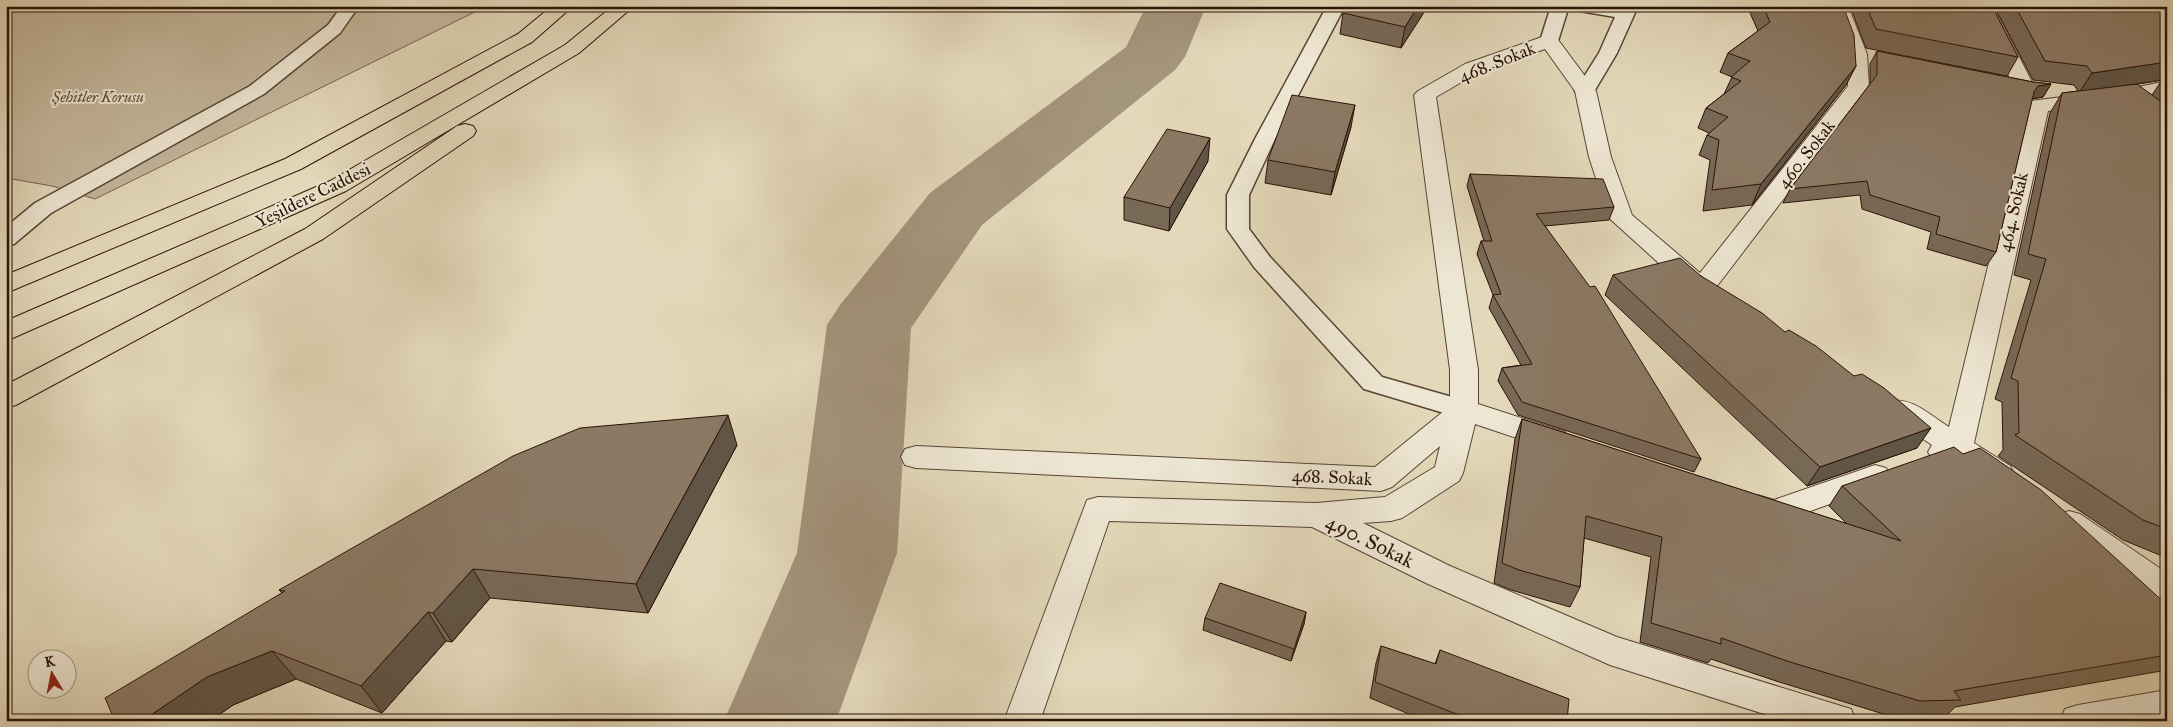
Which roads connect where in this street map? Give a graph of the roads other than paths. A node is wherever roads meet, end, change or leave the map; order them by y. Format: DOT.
graph roads {
  1 [pos="351,6"];
  2 [pos="564,6"];
  3 [pos="626,6"];
  4 [pos="1336,6"];
  5 [pos="1560,6"];
  6 [pos="1574,6"];
  7 [pos="1838,6"];
  8 [pos="1983,6"];
  9 [pos="1626,8"];
  10 [pos="1548,41"];
  11 [pos="572,49"];
  12 [pos="1997,82"];
  13 [pos="2167,86"];
  14 [pos="2025,88"];
  15 [pos="1585,90"];
  16 [pos="2128,95"];
  17 [pos="2151,113"];
  18 [pos="6,239"];
  19 [pos="6,285"];
  20 [pos="1702,288"];
  21 [pos="1725,302"];
  22 [pos="171,309"];
  23 [pos="6,332"];
  24 [pos="6,378"];
  25 [pos="1876,395"];
  26 [pos="6,398"];
  27 [pos="1464,410"];
  28 [pos="1960,446"];
  29 [pos="1577,448"];
  30 [pos="916,457"];
  31 [pos="2023,490"];
  32 [pos="1727,497"];
  33 [pos="2047,507"];
  34 [pos="1316,515"];
  35 [pos="2167,591"];
  36 [pos="2167,706"];
  37 [pos="1022,721"];
  38 [pos="1838,721"];
  39 [pos="2078,721"];
  1 -- 18 [label="lane"];
  2 -- 19 [label="highway, Yeşildere Caddesi"];
  3 -- 11 [label="highway, Yeşildere Caddesi"];
  4 -- 27 [label="lane"];
  5 -- 10 [label="lane"];
  6 -- 9 [label="lane"];
  7 -- 20 [label="street, 460. Sokak"];
  8 -- 14 [label="street"];
  9 -- 15 [label="lane"];
  10 -- 15 [label="street, 468. Sokak"];
  10 -- 27 [label="street, 468. Sokak"];
  11 -- 22 [label="highway"];
  11 -- 23 [label="highway, Yeşildere Caddesi"];
  12 -- 14 [label="street"];
  13 -- 16 [label="street, 464. Sokak"];
  14 -- 16 [label="street"];
  15 -- 20 [label="street, 468. Sokak"];
  16 -- 17 [label="street"];
  16 -- 28 [label="street, 464. Sokak"];
  20 -- 21 [label="street, 468. Sokak"];
  22 -- 24 [label="highway"];
  22 -- 26 [label="highway"];
  25 -- 28 [label="street"];
  27 -- 29 [label="street"];
  27 -- 30 [label="street, 468. Sokak"];
  27 -- 34 [label="street"];
  28 -- 31 [label="street"];
  28 -- 32 [label="street"];
  33 -- 35 [label="street"];
  34 -- 37 [label="street, 490. Sokak"];
  34 -- 38 [label="street, 490. Sokak"];
  36 -- 39 [label="street"];
}
